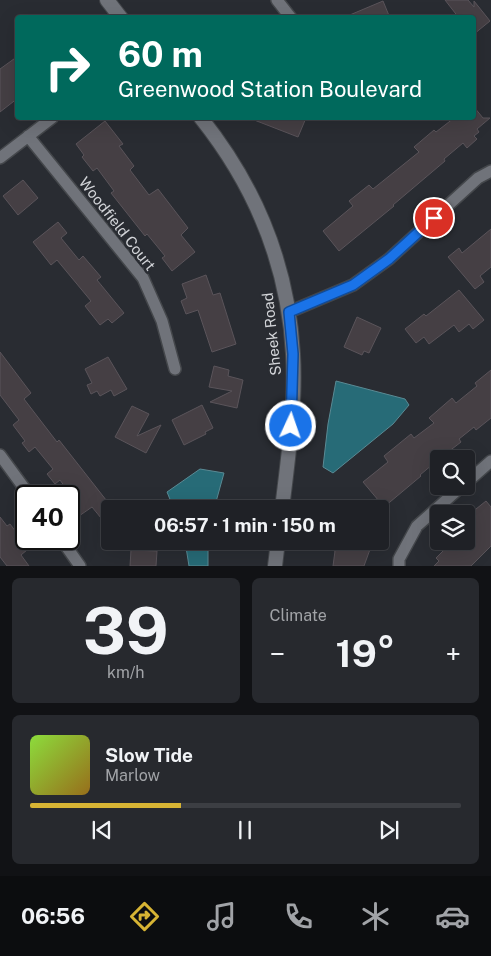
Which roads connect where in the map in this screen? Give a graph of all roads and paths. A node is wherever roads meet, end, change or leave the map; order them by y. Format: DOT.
graph roads {
  1 [pos="108,0"];
  2 [pos="277,0"];
  3 [pos="119,15"];
  4 [pos="289,15"];
  5 [pos="49,120"];
  6 [pos="203,120"];
  7 [pos="28,136"];
  8 [pos="0,158"];
  9 [pos="491,171"];
  10 [pos="289,312"];
  11 [pos="175,369"];
  12 [pos="0,455"];
  13 [pos="491,461"];
  14 [pos="475,475"];
  15 [pos="22,485"];
  16 [pos="452,495"];
  17 [pos="283,500"];
  18 [pos="69,550"];
  19 [pos="277,550"];
  20 [pos="80,566"];
  21 [pos="276,566"];
  22 [pos="399,566"];
  1 -- 3 [label="street"];
  2 -- 4 [label="street"];
  5 -- 7 [label="street"];
  6 -- 10 [label="street, Sheek Road"];
  7 -- 8 [label="street"];
  7 -- 11 [label="street, Woodfield Court"];
  9 -- 10 [label="street"];
  10 -- 17 [label="street, Sheek Road"];
  12 -- 15 [label="street"];
  13 -- 14 [label="street"];
  16 -- 22 [label="street"];
  18 -- 20 [label="street"];
  19 -- 21 [label="street"];
}
